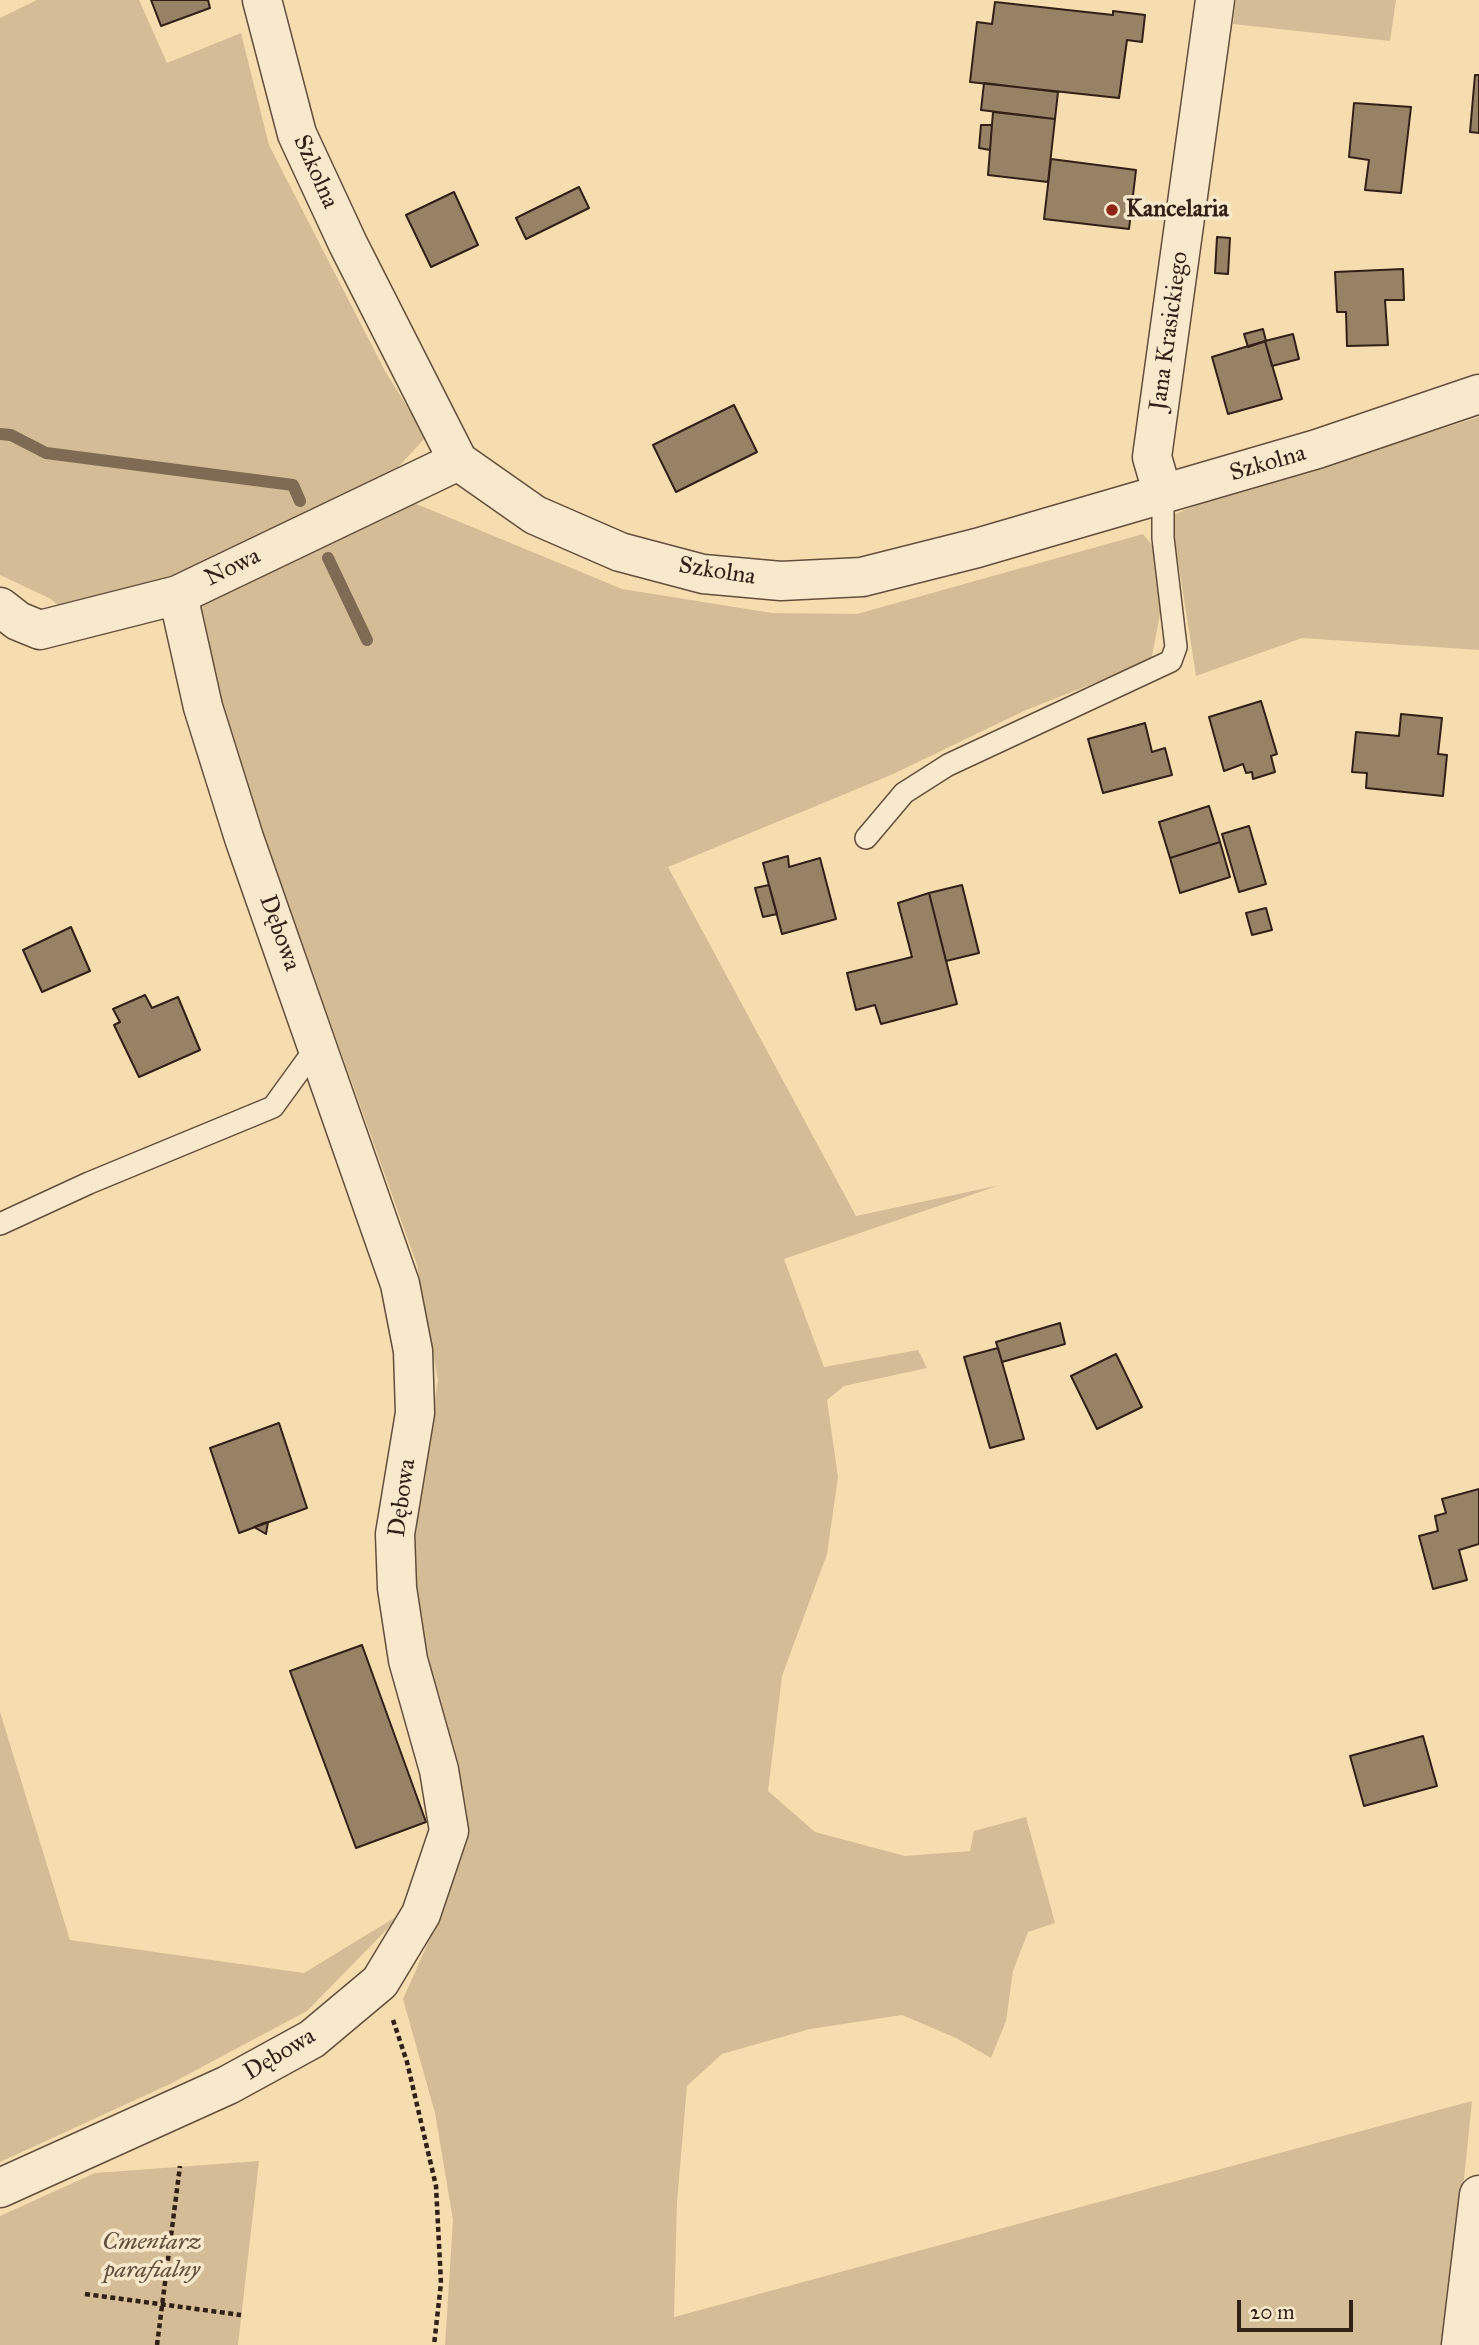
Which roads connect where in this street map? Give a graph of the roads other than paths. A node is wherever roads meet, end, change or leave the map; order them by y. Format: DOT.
graph roads {
  1 [pos="262,0"];
  2 [pos="1215,0"];
  3 [pos="1479,394"];
  4 [pos="458,461"];
  5 [pos="1163,495"];
  6 [pos="178,595"];
  7 [pos="0,607"];
  8 [pos="866,838"];
  9 [pos="318,1045"];
  10 [pos="0,1224"];
  11 [pos="0,2188"];
  12 [pos="1479,2195"];
  13 [pos="1461,2345"];
  1 -- 4 [label="street, Szkolna"];
  2 -- 5 [label="street, Jana Krasickiego"];
  3 -- 5 [label="street, Szkolna"];
  4 -- 5 [label="street, Szkolna"];
  4 -- 6 [label="street, Nowa"];
  5 -- 8 [label="lane"];
  6 -- 7 [label="street, Nowa"];
  6 -- 9 [label="street, Dębowa"];
  9 -- 10 [label="lane"];
  9 -- 11 [label="street, Dębowa"];
  12 -- 13 [label="street"];
}
